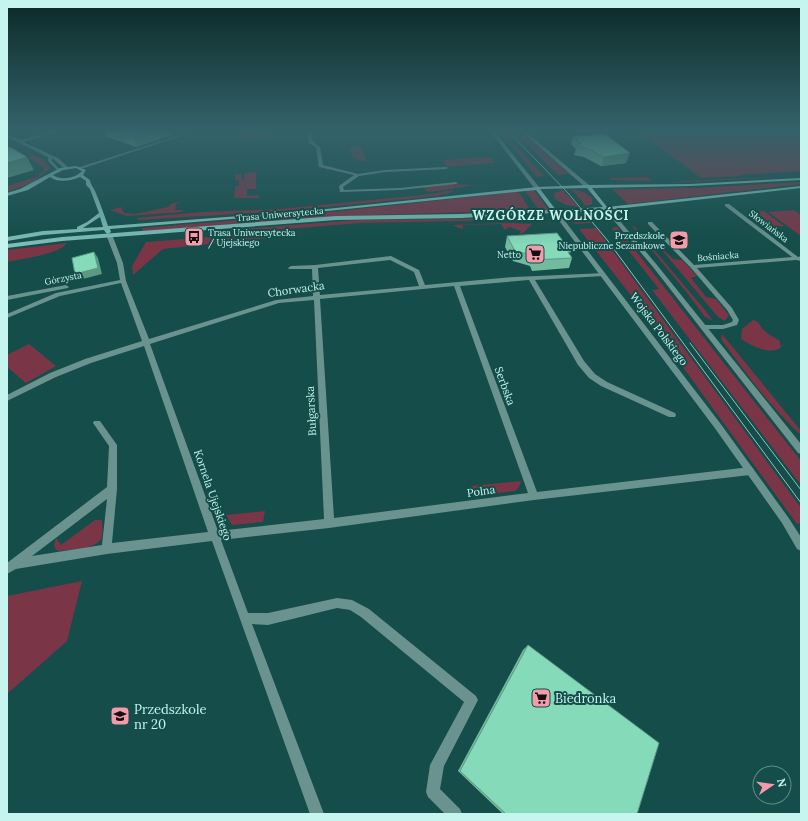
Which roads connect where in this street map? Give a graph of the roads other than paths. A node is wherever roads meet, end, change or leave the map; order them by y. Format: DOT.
graph roads {
  1 [pos="61,169"];
  2 [pos="81,169"];
  3 [pos="335,169"];
  4 [pos="419,169"];
  5 [pos="523,169"];
  6 [pos="568,169"];
  7 [pos="58,170"];
  8 [pos="80,175"];
  9 [pos="358,175"];
  10 [pos="51,176"];
  11 [pos="67,179"];
  12 [pos="801,179"];
  13 [pos="58,180"];
  14 [pos="456,183"];
  15 [pos="88,185"];
  16 [pos="587,186"];
  17 [pos="801,187"];
  18 [pos="537,188"];
  19 [pos="22,190"];
  20 [pos="7,195"];
  21 [pos="727,205"];
  22 [pos="608,209"];
  23 [pos="102,213"];
  24 [pos="556,213"];
  25 [pos="650,223"];
  26 [pos="106,227"];
  27 [pos="75,230"];
  28 [pos="110,237"];
  29 [pos="7,239"];
  30 [pos="7,246"];
  31 [pos="800,259"];
  32 [pos="315,267"];
  33 [pos="693,267"];
  34 [pos="291,268"];
  35 [pos="604,274"];
  36 [pos="531,278"];
  37 [pos="122,279"];
  38 [pos="456,284"];
  39 [pos="422,287"];
  40 [pos="316,297"];
  41 [pos="7,298"];
  42 [pos="7,316"];
  43 [pos="703,327"];
  44 [pos="146,342"];
  45 [pos="7,398"];
  46 [pos="672,415"];
  47 [pos="97,423"];
  48 [pos="801,450"];
  49 [pos="750,471"];
  50 [pos="112,489"];
  51 [pos="534,496"];
  52 [pos="329,523"];
  53 [pos="215,536"];
  54 [pos="801,546"];
  55 [pos="107,549"];
  56 [pos="11,566"];
  57 [pos="244,618"];
  58 [pos="317,814"];
  59 [pos="455,814"];
  1 -- 7 [label="main road"];
  2 -- 8 [label="main road"];
  3 -- 9 [label="street"];
  4 -- 9 [label="street"];
  5 -- 18 [label="street, Wojska Polskiego"];
  6 -- 16 [label="street"];
  7 -- 10 [label="main road"];
  8 -- 11 [label="main road"];
  8 -- 15 [label="main road, Kornela Ujejskiego"];
  9 -- 14 [label="street"];
  10 -- 13 [label="main road"];
  10 -- 19 [label="main road"];
  11 -- 13 [label="main road"];
  11 -- 15 [label="main road"];
  12 -- 16 [label="main road"];
  13 -- 19 [label="main road"];
  15 -- 23 [label="main road, Kornela Ujejskiego"];
  16 -- 18 [label="main road, Trasa Uniwersytecka"];
  16 -- 22 [label="main road"];
  17 -- 22 [label="main road"];
  18 -- 24 [label="main road, Wojska Polskiego"];
  18 -- 26 [label="main road, Trasa Uniwersytecka"];
  19 -- 20 [label="main road"];
  21 -- 31 [label="street, Słowiańska"];
  22 -- 24 [label="main road, Trasa Uniwersytecka"];
  22 -- 43 [label="street"];
  23 -- 26 [label="main road, Kornela Ujejskiego"];
  23 -- 27 [label="main road"];
  24 -- 28 [label="main road, Trasa Uniwersytecka"];
  24 -- 35 [label="street, Wojska Polskiego"];
  25 -- 33 [label="street"];
  26 -- 27 [label="main road, Trasa Uniwersytecka"];
  26 -- 28 [label="main road, Kornela Ujejskiego"];
  27 -- 29 [label="main road, Trasa Uniwersytecka"];
  28 -- 30 [label="main road, Trasa Uniwersytecka"];
  28 -- 37 [label="street, Kornela Ujejskiego"];
  31 -- 33 [label="street, Bośniacka"];
  32 -- 34 [label="street"];
  32 -- 39 [label="street"];
  32 -- 40 [label="street, Bułgarska"];
  33 -- 43 [label="street, Bośniacka"];
  35 -- 36 [label="street, Chorwacka"];
  35 -- 49 [label="street, Wojska Polskiego"];
  36 -- 38 [label="street, Chorwacka"];
  36 -- 46 [label="street"];
  37 -- 41 [label="street, Górzysta"];
  37 -- 42 [label="street"];
  37 -- 44 [label="street, Kornela Ujejskiego"];
  38 -- 39 [label="street, Chorwacka"];
  38 -- 51 [label="street, Serbska"];
  39 -- 40 [label="street, Chorwacka"];
  40 -- 44 [label="street, Chorwacka"];
  40 -- 52 [label="street, Bułgarska"];
  43 -- 48 [label="street"];
  44 -- 45 [label="street, Chorwacka"];
  44 -- 53 [label="street, Kornela Ujejskiego"];
  47 -- 50 [label="street"];
  49 -- 51 [label="street, Polna"];
  49 -- 54 [label="street, Wojska Polskiego"];
  50 -- 55 [label="street"];
  50 -- 56 [label="street"];
  51 -- 52 [label="street, Polna"];
  52 -- 53 [label="street, Polna"];
  53 -- 55 [label="street, Polna"];
  53 -- 57 [label="street, Kornela Ujejskiego"];
  55 -- 56 [label="street, Polna"];
  57 -- 58 [label="street, Kornela Ujejskiego"];
  57 -- 59 [label="street"];
}
